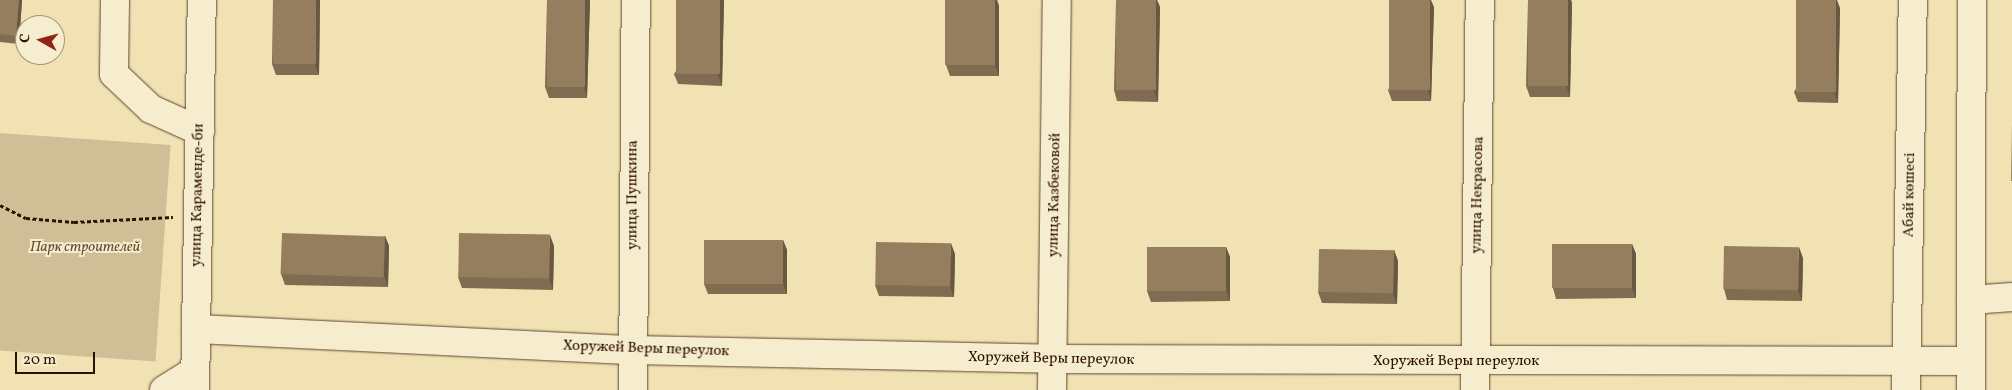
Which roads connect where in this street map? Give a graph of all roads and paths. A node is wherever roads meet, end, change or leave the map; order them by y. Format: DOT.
graph roads {
  1 [pos="115,0"];
  2 [pos="202,0"];
  3 [pos="636,0"];
  4 [pos="1057,0"];
  5 [pos="1480,0"];
  6 [pos="1913,0"];
  7 [pos="1972,0"];
  8 [pos="200,130"];
  9 [pos="0,206"];
  10 [pos="198,216"];
  11 [pos="2012,297"];
  12 [pos="1971,300"];
  13 [pos="196,329"];
  14 [pos="633,350"];
  15 [pos="1052,359"];
  16 [pos="1906,360"];
  17 [pos="1971,361"];
  18 [pos="1475,362"];
  19 [pos="195,380"];
  20 [pos="164,390"];
  21 [pos="633,390"];
  22 [pos="1052,390"];
  23 [pos="1475,390"];
  24 [pos="1906,390"];
  25 [pos="1971,390"];
  1 -- 8 [label="street"];
  2 -- 8 [label="street, улица Караменде-би"];
  3 -- 14 [label="street, улица Пушкина"];
  4 -- 15 [label="street, улица Казбековой"];
  5 -- 18 [label="street, улица Некрасова"];
  6 -- 16 [label="street, Абай көшесі"];
  7 -- 12 [label="street"];
  8 -- 10 [label="street, улица Караменде-би"];
  9 -- 10 [label="path"];
  10 -- 13 [label="street, улица Караменде-би"];
  11 -- 12 [label="street"];
  12 -- 17 [label="street"];
  13 -- 14 [label="street, Хоружей Веры переулок"];
  13 -- 19 [label="street, улица Караменде-би"];
  14 -- 15 [label="street, Хоружей Веры переулок"];
  14 -- 21 [label="street, улица Пушкина"];
  15 -- 18 [label="street, Хоружей Веры переулок"];
  15 -- 22 [label="street, улица Казбековой"];
  16 -- 17 [label="street, Хоружей Веры переулок"];
  16 -- 18 [label="street, Хоружей Веры переулок"];
  16 -- 24 [label="street, Абай көшесі"];
  17 -- 25 [label="street"];
  18 -- 23 [label="street, улица Некрасова"];
  19 -- 20 [label="street"];
}
